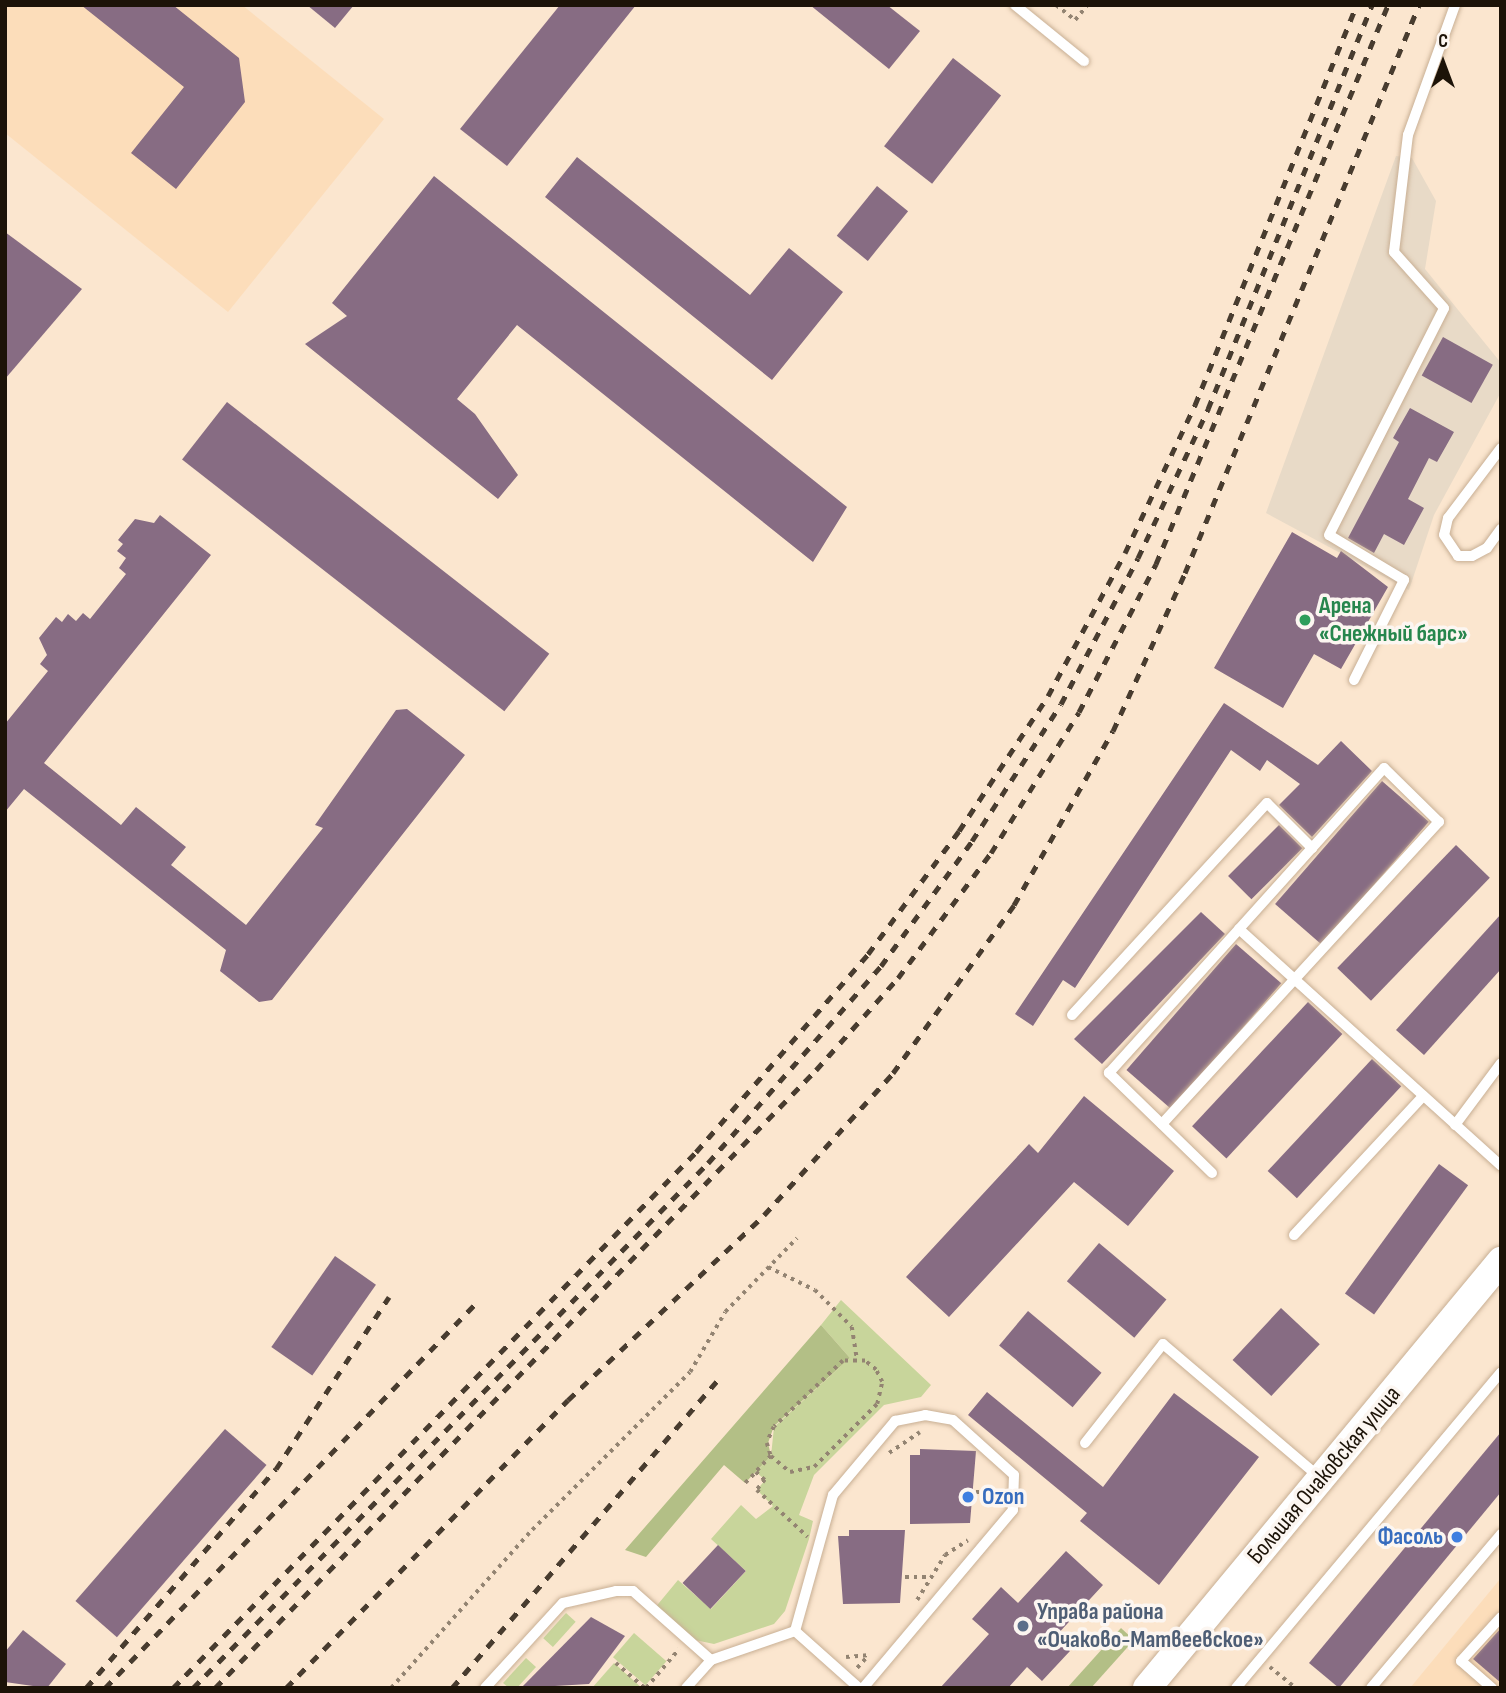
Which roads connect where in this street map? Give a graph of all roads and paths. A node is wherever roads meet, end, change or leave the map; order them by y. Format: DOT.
graph roads {
  1 [pos="1015,5"];
  2 [pos="1056,5"];
  3 [pos="1087,5"];
  4 [pos="1455,5"];
  5 [pos="1084,61"];
  6 [pos="1501,448"];
  7 [pos="1501,529"];
  8 [pos="1354,680"];
  9 [pos="1312,848"];
  10 [pos="1239,929"];
  11 [pos="1296,981"];
  12 [pos="1072,1015"];
  13 [pos="1501,1063"];
  14 [pos="1423,1096"];
  15 [pos="1162,1124"];
  16 [pos="1455,1125"];
  17 [pos="1501,1166"];
  18 [pos="1212,1173"];
  19 [pos="1294,1235"];
  20 [pos="797,1238"];
  21 [pos="1501,1261"];
  22 [pos="768,1267"];
  23 [pos="857,1359"];
  24 [pos="1501,1372"];
  25 [pos="933,1431"];
  26 [pos="1085,1443"];
  27 [pos="771,1456"];
  28 [pos="878,1456"];
  29 [pos="756,1472"];
  30 [pos="1321,1478"];
  31 [pos="995,1480"];
  32 [pos="745,1483"];
  33 [pos="976,1492"];
  34 [pos="999,1492"];
  35 [pos="999,1502"];
  36 [pos="1501,1534"];
  37 [pos="974,1538"];
  38 [pos="817,1546"];
  39 [pos="905,1577"];
  40 [pos="928,1577"];
  41 [pos="914,1607"];
  42 [pos="1501,1616"];
  43 [pos="795,1631"];
  44 [pos="687,1639"];
  45 [pos="876,1652"];
  46 [pos="839,1657"];
  47 [pos="867,1657"];
  48 [pos="1260,1659"];
  49 [pos="711,1660"];
  50 [pos="616,1662"];
  51 [pos="855,1671"];
  52 [pos="391,1688"];
  53 [pos="485,1688"];
  54 [pos="645,1688"];
  55 [pos="686,1688"];
  56 [pos="861,1688"];
  57 [pos="1147,1688"];
  58 [pos="1236,1688"];
  59 [pos="1296,1688"];
  60 [pos="1371,1688"];
  61 [pos="1492,1688"];
  1 -- 5 [label="lane"];
  2 -- 3 [label="path"];
  4 -- 8 [label="lane"];
  6 -- 7 [label="lane"];
  9 -- 10 [label="lane"];
  9 -- 11 [label="lane"];
  9 -- 12 [label="lane"];
  10 -- 11 [label="lane"];
  10 -- 15 [label="lane"];
  11 -- 14 [label="lane"];
  11 -- 15 [label="lane"];
  13 -- 16 [label="lane"];
  14 -- 16 [label="lane"];
  14 -- 19 [label="lane"];
  15 -- 18 [label="lane"];
  16 -- 17 [label="lane"];
  20 -- 22 [label="path"];
  21 -- 30 [label="street, Большая Очаковская улица"];
  22 -- 23 [label="path"];
  22 -- 52 [label="path"];
  23 -- 27 [label="path"];
  23 -- 27 [label="path"];
  24 -- 48 [label="lane"];
  25 -- 28 [label="path"];
  26 -- 30 [label="lane"];
  27 -- 29 [label="path"];
  29 -- 32 [label="path"];
  29 -- 38 [label="path"];
  30 -- 57 [label="street, Большая Очаковская улица"];
  31 -- 34 [label="path"];
  33 -- 34 [label="path"];
  34 -- 35 [label="path"];
  36 -- 60 [label="lane"];
  37 -- 40 [label="path"];
  38 -- 43 [label="lane"];
  38 -- 56 [label="lane"];
  39 -- 40 [label="path"];
  40 -- 41 [label="path"];
  42 -- 61 [label="lane"];
  43 -- 49 [label="lane"];
  43 -- 56 [label="lane"];
  44 -- 49 [label="lane"];
  44 -- 53 [label="lane"];
  44 -- 54 [label="path"];
  45 -- 47 [label="path"];
  46 -- 47 [label="path"];
  47 -- 51 [label="path"];
  48 -- 58 [label="lane"];
  48 -- 59 [label="path"];
  49 -- 55 [label="lane"];
  50 -- 54 [label="path"];
}
